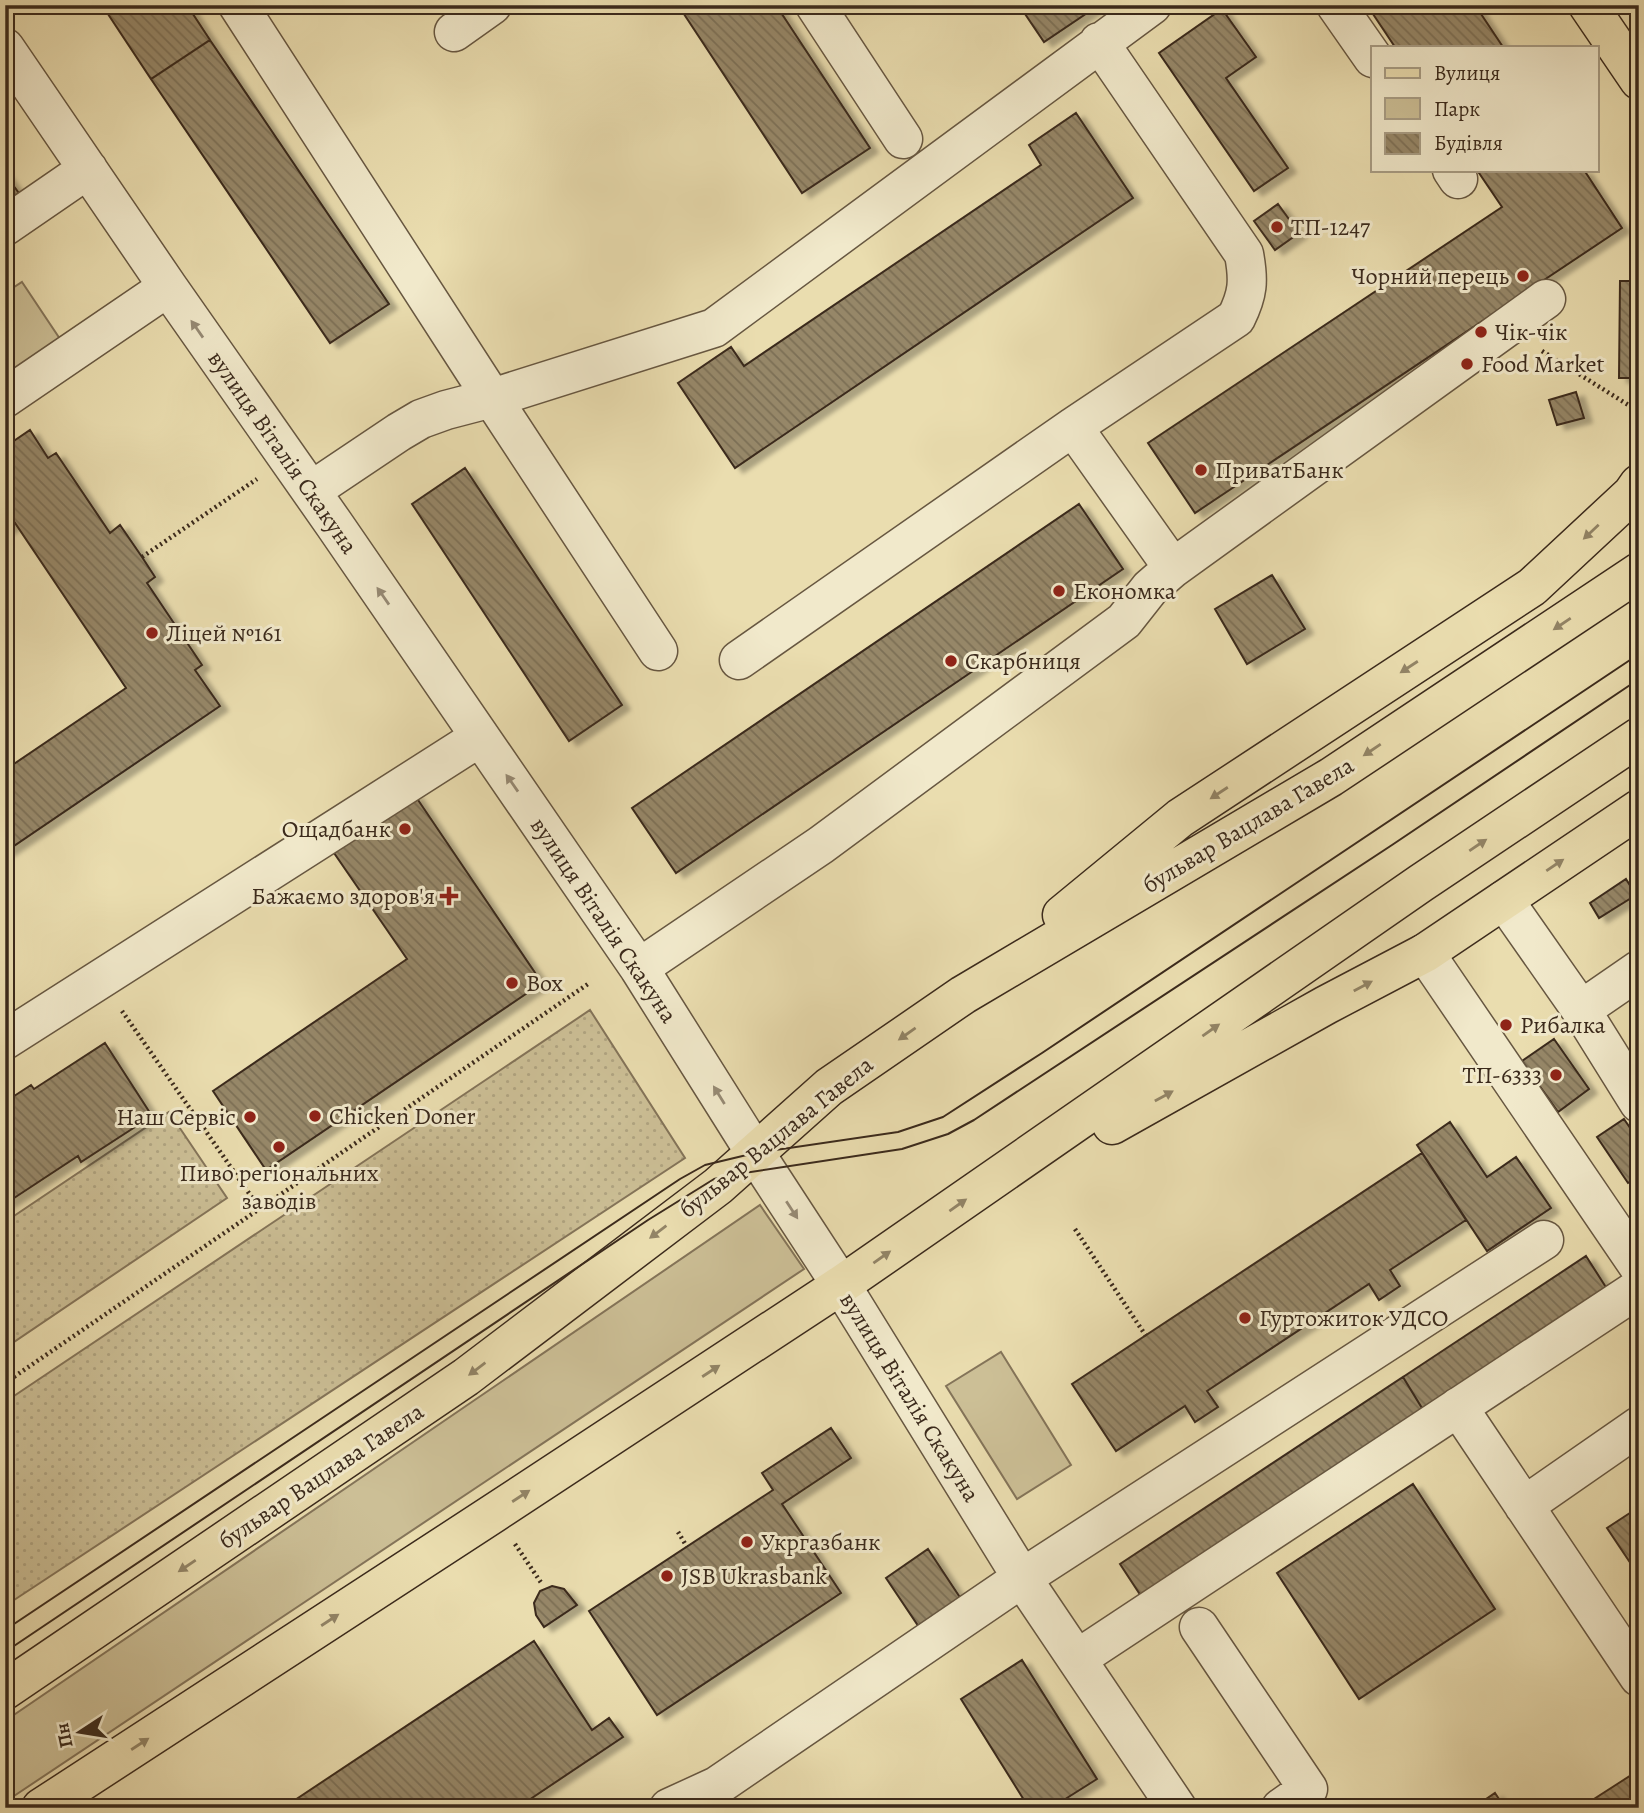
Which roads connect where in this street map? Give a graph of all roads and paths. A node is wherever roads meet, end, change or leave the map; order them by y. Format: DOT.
graph roads {
  1 [pos="237,5"];
  2 [pos="492,5"];
  3 [pos="815,5"];
  4 [pos="1152,5"];
  5 [pos="1336,5"];
  6 [pos="1588,5"];
  7 [pos="454,32"];
  8 [pos="1099,43"];
  9 [pos="5,48"];
  10 [pos="1371,55"];
  11 [pos="1639,80"];
  12 [pos="903,139"];
  13 [pos="88,169"];
  14 [pos="5,226"];
  15 [pos="168,287"];
  16 [pos="1546,299"];
  17 [pos="1533,345"];
  18 [pos="5,398"];
  19 [pos="492,398"];
  20 [pos="1630,406"];
  21 [pos="1073,427"];
  22 [pos="257,479"];
  23 [pos="1639,484"];
  24 [pos="311,491"];
  25 [pos="142,557"];
  26 [pos="1173,568"];
  27 [pos="1639,572"];
  28 [pos="658,650"];
  29 [pos="739,660"];
  30 [pos="481,737"];
  31 [pos="1639,737"];
  32 [pos="1639,809"];
  33 [pos="1504,900"];
  34 [pos="1425,953"];
  35 [pos="639,968"];
  36 [pos="1639,970"];
  37 [pos="100,980"];
  38 [pos="588,984"];
  39 [pos="964,995"];
  40 [pos="1581,1010"];
  41 [pos="5,1040"];
  42 [pos="1639,1103"];
  43 [pos="755,1153"];
  44 [pos="993,1180"];
  45 [pos="260,1209"];
  46 [pos="1075,1229"];
  47 [pos="1544,1240"];
  48 [pos="1639,1267"];
  49 [pos="841,1285"];
  50 [pos="1639,1288"];
  51 [pos="1146,1336"];
  52 [pos="5,1383"];
  53 [pos="1458,1407"];
  54 [pos="1639,1426"];
  55 [pos="1524,1506"];
  56 [pos="494,1514"];
  57 [pos="678,1532"];
  58 [pos="687,1547"];
  59 [pos="1022,1578"];
  60 [pos="542,1584"];
  61 [pos="1199,1627"];
  62 [pos="1077,1659"];
  63 [pos="1639,1678"];
  64 [pos="5,1690"];
  65 [pos="41,1808"];
  66 [pos="669,1808"];
  67 [pos="1177,1808"];
  68 [pos="1281,1808"];
  1 -- 19 [label="street"];
  2 -- 7 [label="street"];
  3 -- 12 [label="street"];
  4 -- 8 [label="street"];
  5 -- 10 [label="street"];
  6 -- 11 [label="main road"];
  8 -- 19 [label="street"];
  8 -- 21 [label="street"];
  9 -- 13 [label="street, вулиця Віталія Скакуна"];
  13 -- 14 [label="street"];
  13 -- 15 [label="street, вулиця Віталія Скакуна"];
  15 -- 18 [label="street"];
  24 -- 15 [label="street, вулиця Віталія Скакуна, one-way"];
  16 -- 26 [label="street"];
  17 -- 20 [label="path"];
  19 -- 24 [label="street"];
  19 -- 28 [label="street"];
  21 -- 26 [label="street"];
  21 -- 29 [label="street"];
  22 -- 25 [label="path"];
  23 -- 39 [label="main road, one-way"];
  30 -- 24 [label="street, вулиця Віталія Скакуна, one-way"];
  26 -- 35 [label="street"];
  27 -- 39 [label="main road, бульвар Вацлава Гавела, one-way"];
  35 -- 30 [label="street, вулиця Віталія Скакуна, one-way"];
  30 -- 37 [label="street"];
  44 -- 31 [label="main road, one-way"];
  33 -- 32 [label="main road, one-way"];
  33 -- 34 [label="main road"];
  33 -- 40 [label="street"];
  44 -- 34 [label="main road, one-way"];
  34 -- 48 [label="street"];
  43 -- 35 [label="street, вулиця Віталія Скакуна, one-way"];
  36 -- 40 [label="street"];
  37 -- 41 [label="street"];
  37 -- 45 [label="path"];
  38 -- 45 [label="path"];
  39 -- 43 [label="main road, бульвар Вацлава Гавела, one-way"];
  40 -- 42 [label="street"];
  43 -- 49 [label="street, вулиця Віталія Скакуна, one-way"];
  43 -- 64 [label="main road, бульвар Вацлава Гавела, one-way"];
  49 -- 44 [label="main road, one-way"];
  45 -- 52 [label="path"];
  46 -- 51 [label="path"];
  47 -- 59 [label="street"];
  56 -- 49 [label="main road, one-way"];
  49 -- 59 [label="street, вулиця Віталія Скакуна"];
  50 -- 53 [label="street"];
  53 -- 55 [label="street"];
  53 -- 62 [label="street"];
  54 -- 55 [label="street"];
  55 -- 63 [label="street"];
  56 -- 60 [label="path"];
  65 -- 56 [label="main road, one-way"];
  57 -- 58 [label="path"];
  59 -- 62 [label="street, вулиця Віталія Скакуна"];
  59 -- 66 [label="street"];
  61 -- 68 [label="street"];
  62 -- 67 [label="street, вулиця Віталія Скакуна"];
}
